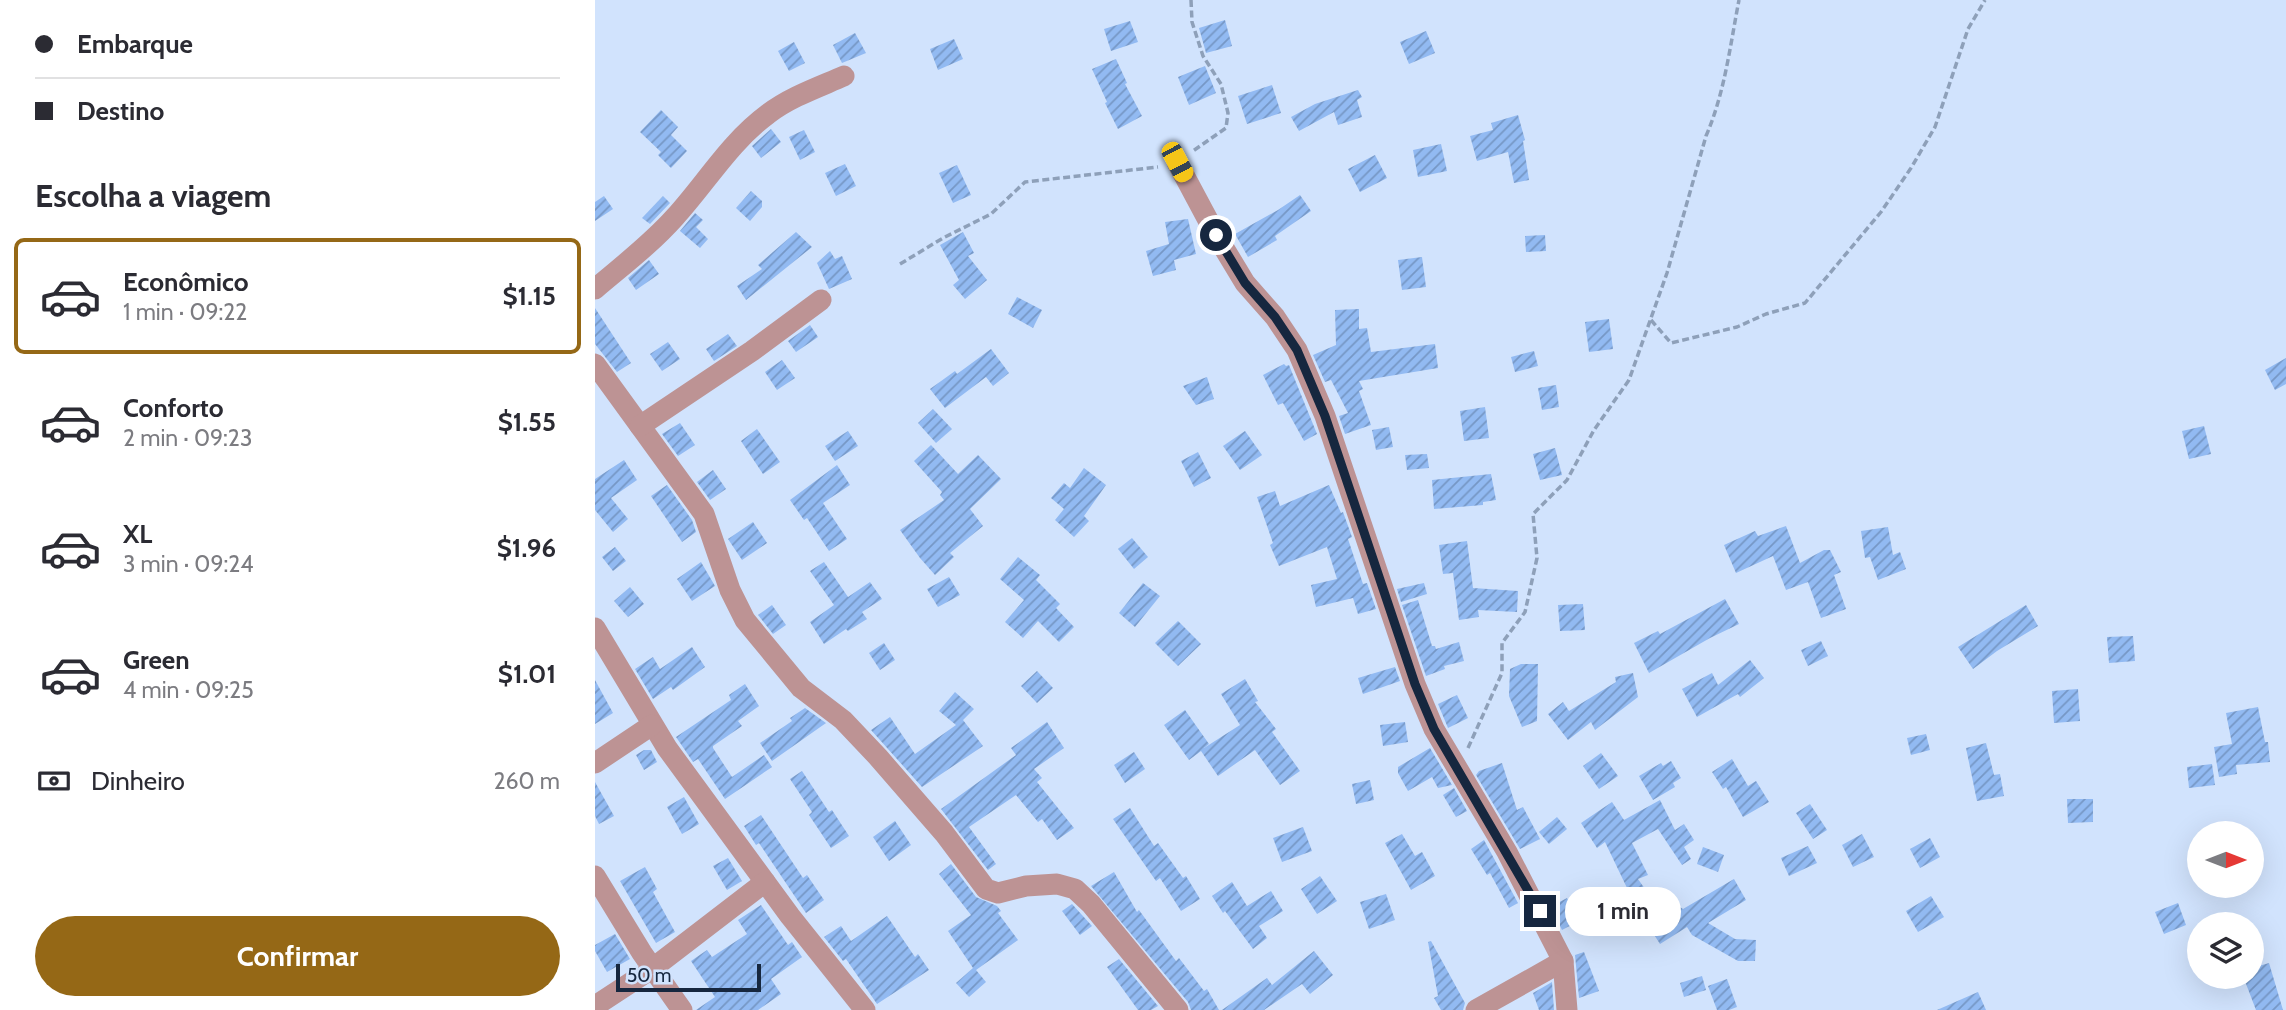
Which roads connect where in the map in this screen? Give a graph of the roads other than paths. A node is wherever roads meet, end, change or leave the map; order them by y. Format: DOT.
graph roads {
  1 [pos="844,76"];
  2 [pos="1177,162"];
  3 [pos="595,289"];
  4 [pos="821,300"];
  5 [pos="595,364"];
  6 [pos="640,426"];
  7 [pos="595,628"];
  8 [pos="652,725"];
  9 [pos="595,763"];
  10 [pos="595,876"];
  11 [pos="765,882"];
  12 [pos="1563,961"];
  13 [pos="653,968"];
  14 [pos="595,1006"];
  15 [pos="1170,1007"];
  16 [pos="682,1010"];
  17 [pos="865,1010"];
  18 [pos="1476,1010"];
  19 [pos="1567,1010"];
  1 -- 3 [label="street"];
  2 -- 12 [label="street"];
  4 -- 6 [label="street"];
  5 -- 6 [label="street"];
  6 -- 15 [label="street"];
  7 -- 8 [label="street"];
  8 -- 9 [label="street"];
  8 -- 11 [label="street"];
  10 -- 13 [label="street"];
  11 -- 13 [label="street"];
  11 -- 17 [label="street"];
  12 -- 18 [label="street"];
  12 -- 19 [label="street"];
  13 -- 14 [label="street"];
  13 -- 16 [label="street"];
}
